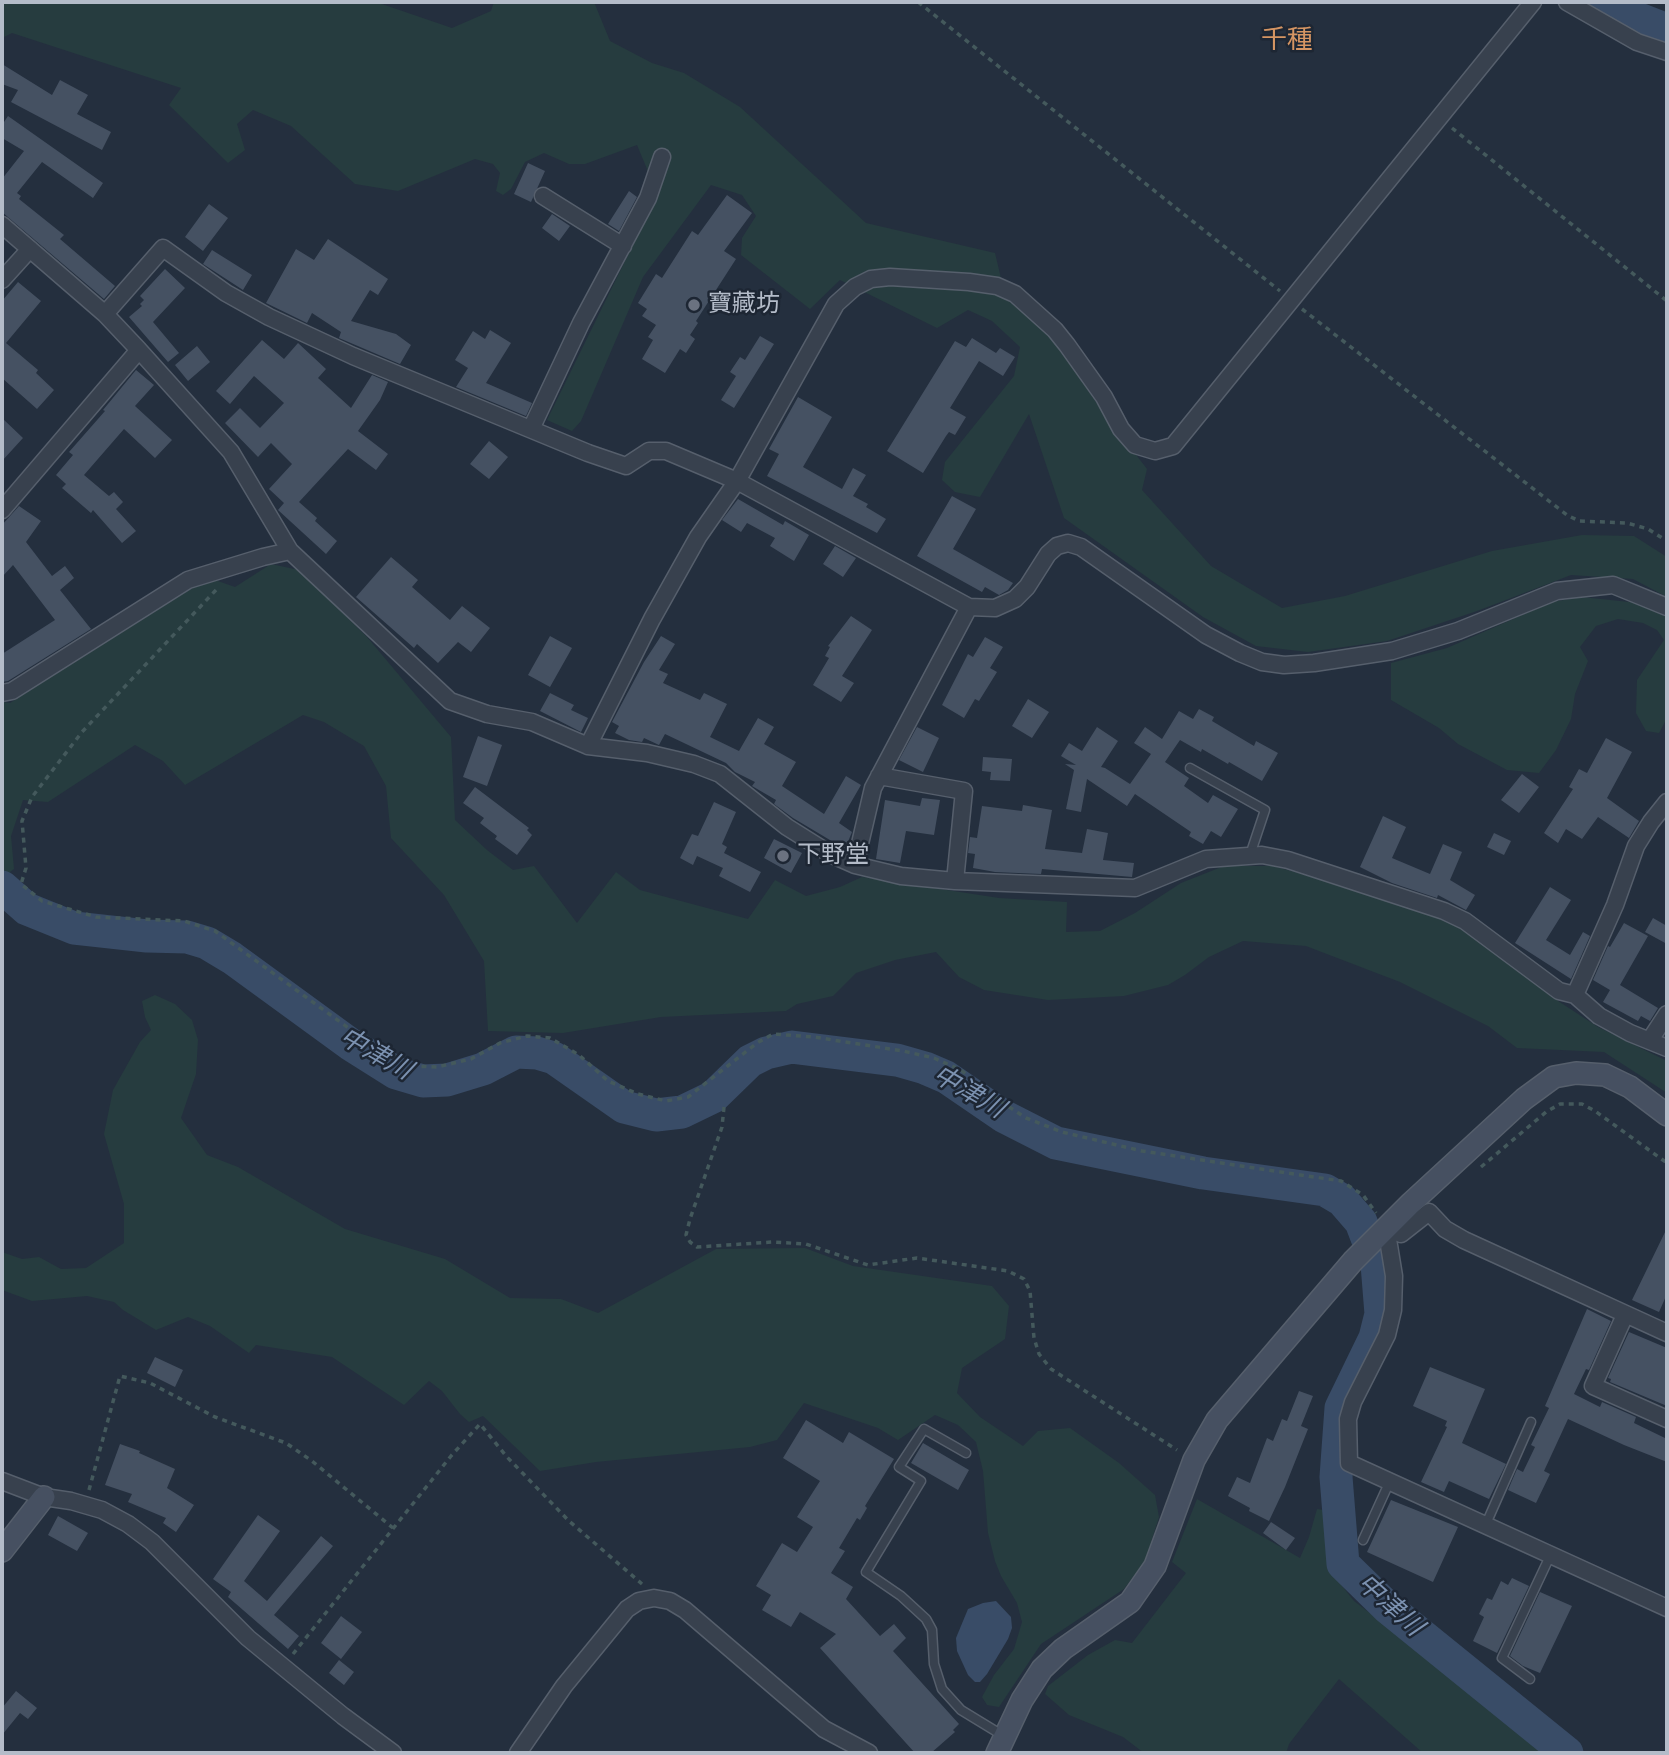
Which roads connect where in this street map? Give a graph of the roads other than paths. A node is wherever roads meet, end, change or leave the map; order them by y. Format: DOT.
graph roads {
  1 [pos="1533,2"];
  2 [pos="1567,2"];
  3 [pos="1667,52"];
  4 [pos="662,157"];
  5 [pos="543,196"];
  6 [pos="2,225"];
  7 [pos="623,246"];
  8 [pos="30,249"];
  9 [pos="2,280"];
  10 [pos="105,314"];
  11 [pos="139,350"];
  12 [pos="531,429"];
  13 [pos="737,481"];
  14 [pos="2,510"];
  15 [pos="290,551"];
  16 [pos="969,607"];
  17 [pos="1667,607"];
  18 [pos="2,693"];
  19 [pos="588,746"];
  20 [pos="1190,768"];
  21 [pos="879,776"];
  22 [pos="1667,802"];
  23 [pos="1250,855"];
  24 [pos="855,865"];
  25 [pos="955,881"];
  26 [pos="1575,995"];
  27 [pos="1667,1014"];
  28 [pos="1650,1040"];
  29 [pos="1667,1048"];
  30 [pos="1667,1115"];
  31 [pos="1382,1231"];
  32 [pos="1625,1315"];
  33 [pos="1667,1333"];
  34 [pos="1667,1419"];
  35 [pos="1531,1422"];
  36 [pos="966,1453"];
  37 [pos="2,1481"];
  38 [pos="1390,1482"];
  39 [pos="44,1497"];
  40 [pos="1486,1524"];
  41 [pos="1363,1540"];
  42 [pos="2,1551"];
  43 [pos="1551,1554"];
  44 [pos="1667,1608"];
  45 [pos="1530,1679"];
  46 [pos="1001,1745"];
  47 [pos="393,1753"];
  48 [pos="518,1753"];
  49 [pos="869,1753"];
  1 -- 13 [label="street"];
  2 -- 3 [label="street"];
  4 -- 7 [label="street"];
  5 -- 7 [label="street"];
  6 -- 8 [label="street"];
  7 -- 12 [label="street"];
  8 -- 9 [label="street"];
  8 -- 10 [label="street"];
  10 -- 11 [label="street"];
  10 -- 12 [label="street"];
  11 -- 14 [label="street"];
  11 -- 15 [label="street"];
  12 -- 13 [label="street"];
  13 -- 16 [label="street"];
  13 -- 19 [label="street"];
  15 -- 18 [label="street"];
  15 -- 19 [label="street"];
  16 -- 17 [label="street"];
  16 -- 21 [label="street"];
  19 -- 24 [label="street"];
  20 -- 23 [label="lane"];
  21 -- 24 [label="street"];
  21 -- 25 [label="street"];
  22 -- 26 [label="street"];
  23 -- 25 [label="street"];
  23 -- 26 [label="street"];
  24 -- 25 [label="street"];
  26 -- 28 [label="street"];
  27 -- 28 [label="street"];
  28 -- 29 [label="street"];
  30 -- 31 [label="street"];
  31 -- 32 [label="street"];
  31 -- 38 [label="street"];
  31 -- 46 [label="street"];
  32 -- 33 [label="street"];
  32 -- 34 [label="street"];
  35 -- 40 [label="lane"];
  36 -- 46 [label="lane"];
  37 -- 39 [label="street"];
  38 -- 40 [label="street"];
  38 -- 41 [label="lane"];
  39 -- 42 [label="street"];
  39 -- 47 [label="street"];
  40 -- 43 [label="street"];
  43 -- 44 [label="street"];
  43 -- 45 [label="lane"];
  48 -- 49 [label="street"];
}
